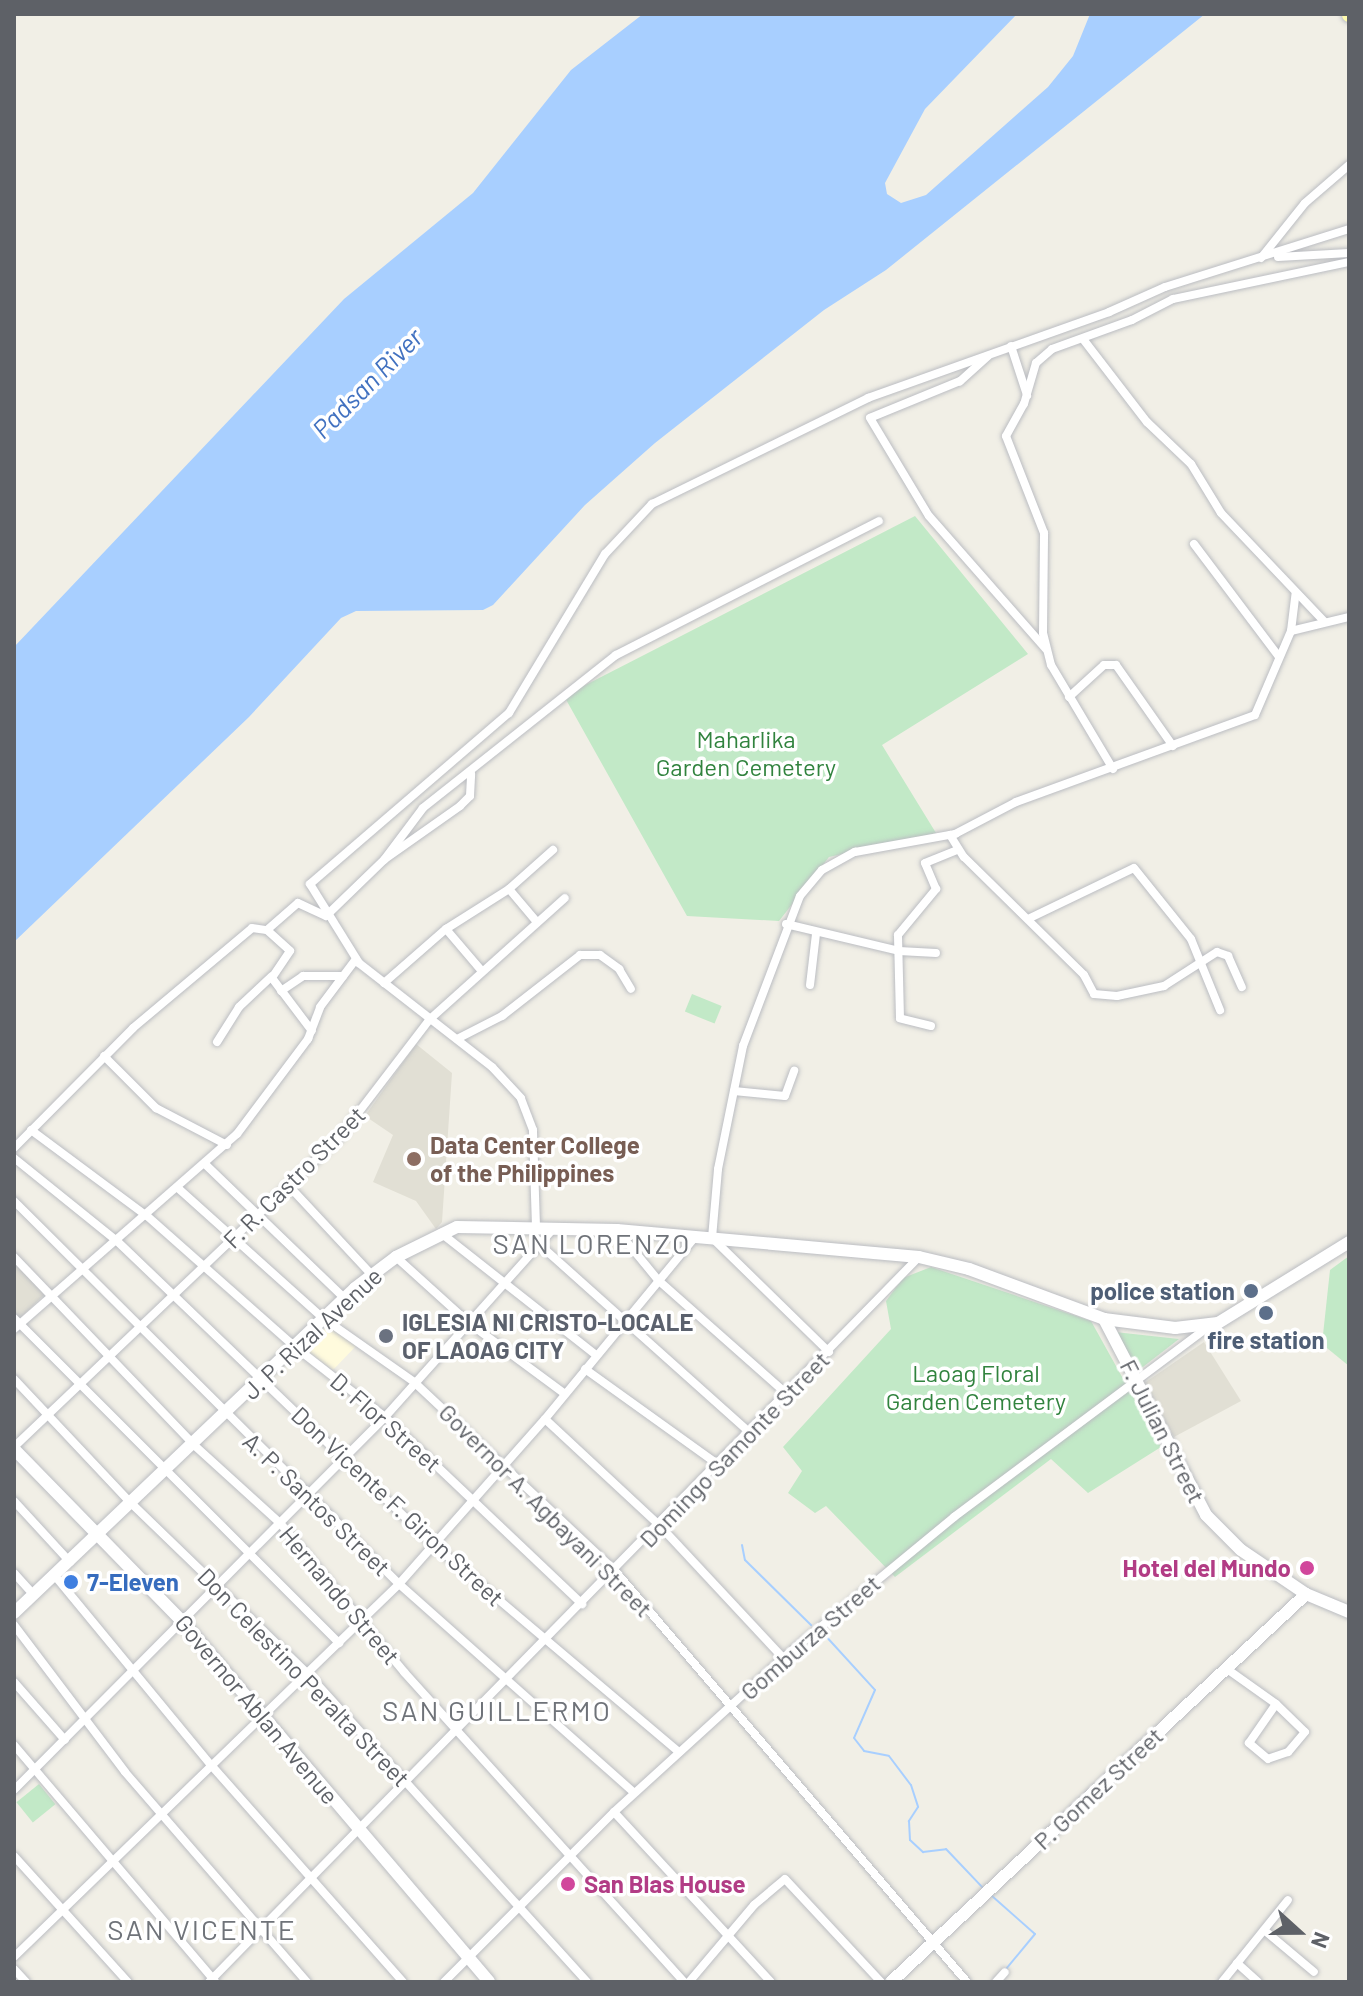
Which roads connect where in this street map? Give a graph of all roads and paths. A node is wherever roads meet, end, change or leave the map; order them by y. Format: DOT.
graph roads {
  1 [pos="1349,165"];
  2 [pos="1349,229"];
  3 [pos="1344,254"];
  4 [pos="1261,258"];
  5 [pos="1349,261"];
  6 [pos="1083,339"];
  7 [pos="1011,346"];
  8 [pos="988,355"];
  9 [pos="1027,396"];
  10 [pos="879,521"];
  11 [pos="1194,544"];
  12 [pos="1296,593"];
  13 [pos="1349,617"];
  14 [pos="1324,621"];
  15 [pos="1291,631"];
  16 [pos="1046,649"];
  17 [pos="1279,657"];
  18 [pos="1069,697"];
  19 [pos="1173,746"];
  20 [pos="1113,769"];
  21 [pos="471,774"];
  22 [pos="950,835"];
  23 [pos="553,850"];
  24 [pos="958,850"];
  25 [pos="384,860"];
  26 [pos="509,889"];
  27 [pos="565,898"];
  28 [pos="326,916"];
  29 [pos="1030,918"];
  30 [pos="536,921"];
  31 [pos="786,924"];
  32 [pos="446,929"];
  33 [pos="267,930"];
  34 [pos="816,934"];
  35 [pos="899,951"];
  36 [pos="936,953"];
  37 [pos="356,959"];
  38 [pos="1198,962"];
  39 [pos="481,970"];
  40 [pos="272,976"];
  41 [pos="343,976"];
  42 [pos="384,983"];
  43 [pos="810,985"];
  44 [pos="1242,987"];
  45 [pos="631,989"];
  46 [pos="281,991"];
  47 [pos="1220,1010"];
  48 [pos="430,1019"];
  49 [pos="931,1026"];
  50 [pos="312,1031"];
  51 [pos="457,1039"];
  52 [pos="217,1042"];
  53 [pos="104,1056"];
  54 [pos="794,1071"];
  55 [pos="734,1091"];
  56 [pos="31,1130"];
  57 [pos="227,1145"];
  58 [pos="14,1148"];
  59 [pos="14,1158"];
  60 [pos="206,1165"];
  61 [pos="288,1185"];
  62 [pos="179,1189"];
  63 [pos="14,1201"];
  64 [pos="258,1214"];
  65 [pos="147,1216"];
  66 [pos="536,1227"];
  67 [pos="554,1228"];
  68 [pos="617,1230"];
  69 [pos="440,1233"];
  70 [pos="696,1236"];
  71 [pos="712,1238"];
  72 [pos="232,1239"];
  73 [pos="117,1241"];
  74 [pos="1349,1242"];
  75 [pos="540,1245"];
  76 [pos="14,1257"];
  77 [pos="396,1257"];
  78 [pos="919,1257"];
  79 [pos="206,1264"];
  80 [pos="86,1269"];
  81 [pos="371,1274"];
  82 [pos="658,1280"];
  83 [pos="502,1286"];
  84 [pos="54,1294"];
  85 [pos="175,1295"];
  86 [pos="344,1298"];
  87 [pos="323,1318"];
  88 [pos="626,1319"];
  89 [pos="1104,1319"];
  90 [pos="469,1323"];
  91 [pos="16,1324"];
  92 [pos="143,1326"];
  93 [pos="1207,1328"];
  94 [pos="294,1346"];
  95 [pos="829,1352"];
  96 [pos="112,1355"];
  97 [pos="596,1355"];
  98 [pos="585,1369"];
  99 [pos="14,1379"];
  100 [pos="261,1379"];
  101 [pos="1137,1380"];
  102 [pos="414,1382"];
  103 [pos="79,1386"];
  104 [pos="565,1394"];
  105 [pos="787,1394"];
  106 [pos="49,1414"];
  107 [pos="225,1414"];
  108 [pos="385,1417"];
  109 [pos="545,1419"];
  110 [pos="749,1432"];
  111 [pos="194,1445"];
  112 [pos="14,1448"];
  113 [pos="343,1458"];
  114 [pos="507,1464"];
  115 [pos="717,1464"];
  116 [pos="167,1471"];
  117 [pos="307,1495"];
  118 [pos="475,1500"];
  119 [pos="14,1501"];
  120 [pos="132,1504"];
  121 [pos="280,1523"];
  122 [pos="660,1526"];
  123 [pos="101,1533"];
  124 [pos="434,1545"];
  125 [pos="250,1556"];
  126 [pos="70,1562"];
  127 [pos="615,1571"];
  128 [pos="14,1573"];
  129 [pos="55,1576"];
  130 [pos="399,1584"];
  131 [pos="219,1587"];
  132 [pos="1306,1594"];
  133 [pos="34,1595"];
  134 [pos="582,1604"];
  135 [pos="1349,1612"];
  136 [pos="14,1613"];
  137 [pos="183,1622"];
  138 [pos="361,1622"];
  139 [pos="14,1625"];
  140 [pos="547,1638"];
  141 [pos="339,1643"];
  142 [pos="783,1658"];
  143 [pos="1227,1669"];
  144 [pos="134,1673"];
  145 [pos="307,1673"];
  146 [pos="508,1679"];
  147 [pos="14,1682"];
  148 [pos="1276,1704"];
  149 [pos="731,1705"];
  150 [pos="263,1716"];
  151 [pos="85,1721"];
  152 [pos="456,1731"];
  153 [pos="65,1740"];
  154 [pos="14,1745"];
  155 [pos="679,1752"];
  156 [pos="211,1765"];
  157 [pos="35,1771"];
  158 [pos="406,1781"];
  159 [pos="14,1790"];
  160 [pos="634,1793"];
  161 [pos="614,1812"];
  162 [pos="159,1813"];
  163 [pos="358,1828"];
  164 [pos="572,1855"];
  165 [pos="14,1856"];
  166 [pos="109,1862"];
  167 [pos="311,1877"];
  168 [pos="1288,1900"];
  169 [pos="520,1906"];
  170 [pos="60,1909"];
  171 [pos="261,1928"];
  172 [pos="1264,1930"];
  173 [pos="728,1938"];
  174 [pos="930,1943"];
  175 [pos="14,1957"];
  176 [pos="467,1958"];
  177 [pos="1237,1963"];
  178 [pos="14,1969"];
  179 [pos="1005,1972"];
  180 [pos="1314,1972"];
  181 [pos="213,1981"];
  182 [pos="26,1982"];
  183 [pos="128,1982"];
  184 [pos="307,1982"];
  185 [pos="403,1982"];
  186 [pos="444,1982"];
  187 [pos="489,1982"];
  188 [pos="587,1982"];
  189 [pos="687,1982"];
  190 [pos="771,1982"];
  191 [pos="881,1982"];
  192 [pos="891,1982"];
  193 [pos="967,1982"];
  194 [pos="996,1982"];
  195 [pos="1222,1982"];
  196 [pos="1258,1982"];
  1 -- 4 [label="street"];
  2 -- 4 [label="street"];
  3 -- 4 [label="street"];
  3 -- 5 [label="street"];
  4 -- 7 [label="street"];
  5 -- 6 [label="street"];
  6 -- 9 [label="street"];
  6 -- 12 [label="street"];
  7 -- 8 [label="street"];
  7 -- 9 [label="street"];
  8 -- 16 [label="street"];
  8 -- 28 [label="street"];
  9 -- 16 [label="street"];
  10 -- 21 [label="street"];
  11 -- 17 [label="street"];
  12 -- 14 [label="street"];
  12 -- 15 [label="street"];
  13 -- 14 [label="street"];
  14 -- 15 [label="street"];
  15 -- 17 [label="street"];
  16 -- 18 [label="street"];
  17 -- 19 [label="street"];
  18 -- 19 [label="street"];
  18 -- 20 [label="street"];
  19 -- 20 [label="street"];
  20 -- 22 [label="street"];
  21 -- 25 [label="street"];
  21 -- 25 [label="street"];
  22 -- 24 [label="street"];
  22 -- 31 [label="street"];
  23 -- 26 [label="street"];
  24 -- 29 [label="street"];
  24 -- 35 [label="street"];
  25 -- 28 [label="street"];
  26 -- 30 [label="street"];
  26 -- 32 [label="street"];
  27 -- 30 [label="street, F. R. Castro Street"];
  28 -- 33 [label="street"];
  28 -- 37 [label="street"];
  29 -- 38 [label="street"];
  29 -- 38 [label="street"];
  30 -- 39 [label="street, F. R. Castro Street"];
  31 -- 34 [label="street"];
  31 -- 55 [label="street"];
  32 -- 39 [label="street"];
  32 -- 42 [label="street"];
  33 -- 40 [label="street"];
  33 -- 53 [label="street"];
  34 -- 35 [label="street"];
  34 -- 43 [label="street"];
  35 -- 36 [label="street"];
  35 -- 49 [label="street"];
  37 -- 41 [label="street"];
  37 -- 42 [label="street"];
  38 -- 44 [label="street"];
  38 -- 47 [label="street"];
  39 -- 48 [label="street, F. R. Castro Street"];
  40 -- 46 [label="street"];
  40 -- 52 [label="street"];
  41 -- 46 [label="street"];
  41 -- 50 [label="street"];
  42 -- 48 [label="street"];
  45 -- 51 [label="street"];
  46 -- 50 [label="street"];
  48 -- 51 [label="street"];
  48 -- 61 [label="street, F. R. Castro Street"];
  50 -- 57 [label="street"];
  51 -- 66 [label="street"];
  53 -- 56 [label="street"];
  53 -- 57 [label="street"];
  54 -- 55 [label="street"];
  55 -- 71 [label="street"];
  56 -- 58 [label="street"];
  56 -- 65 [label="street, D. Flor Street"];
  57 -- 60 [label="street"];
  59 -- 73 [label="street, Don Vicente F. Giron Street"];
  60 -- 62 [label="street"];
  60 -- 64 [label="street"];
  61 -- 64 [label="street, F. R. Castro Street"];
  61 -- 81 [label="street"];
  62 -- 65 [label="street"];
  62 -- 72 [label="street, Governor A. Agbayani Street"];
  63 -- 80 [label="street, A. P. Santos Street"];
  64 -- 72 [label="street, F. R. Castro Street"];
  64 -- 86 [label="street"];
  65 -- 73 [label="street"];
  65 -- 79 [label="street, D. Flor Street"];
  66 -- 67 [label="main road, J. P. Rizal Avenue"];
  66 -- 69 [label="main road, J. P. Rizal Avenue"];
  67 -- 68 [label="main road, J. P. Rizal Avenue"];
  67 -- 75 [label="street"];
  68 -- 70 [label="main road, J. P. Rizal Avenue"];
  68 -- 82 [label="street"];
  69 -- 77 [label="main road, J. P. Rizal Avenue"];
  69 -- 83 [label="street"];
  70 -- 71 [label="main road, J. P. Rizal Avenue"];
  70 -- 82 [label="street"];
  71 -- 78 [label="main road, J. P. Rizal Avenue"];
  71 -- 95 [label="street"];
  72 -- 79 [label="street, F. R. Castro Street"];
  72 -- 87 [label="street, Governor A. Agbayani Street"];
  73 -- 80 [label="street"];
  73 -- 85 [label="street, Don Vicente F. Giron Street"];
  74 -- 93 [label="main road"];
  75 -- 83 [label="street"];
  75 -- 88 [label="street"];
  76 -- 84 [label="street, Hernando Street"];
  77 -- 81 [label="main road, J. P. Rizal Avenue"];
  77 -- 90 [label="street"];
  78 -- 89 [label="main road, J. P. Rizal Avenue"];
  78 -- 95 [label="street, Domingo Samonte Street"];
  79 -- 85 [label="street, F. R. Castro Street"];
  79 -- 94 [label="street, D. Flor Street"];
  80 -- 84 [label="street"];
  80 -- 92 [label="street, A. P. Santos Street"];
  81 -- 86 [label="main road, J. P. Rizal Avenue"];
  82 -- 88 [label="street"];
  82 -- 105 [label="street"];
  83 -- 90 [label="street"];
  83 -- 97 [label="street"];
  84 -- 91 [label="street"];
  84 -- 96 [label="street, Hernando Street"];
  85 -- 92 [label="street, F. R. Castro Street"];
  85 -- 100 [label="street, Don Vicente F. Giron Street"];
  86 -- 87 [label="main road, J. P. Rizal Avenue"];
  87 -- 94 [label="main road, J. P. Rizal Avenue"];
  87 -- 102 [label="street, Governor A. Agbayani Street"];
  88 -- 97 [label="street"];
  88 -- 110 [label="street"];
  89 -- 93 [label="main road, J. P. Rizal Avenue"];
  89 -- 101 [label="main road, F. Julian Street"];
  90 -- 102 [label="street"];
  90 -- 104 [label="street"];
  91 -- 103 [label="street"];
  92 -- 96 [label="street, F. R. Castro Street"];
  92 -- 107 [label="street, A. P. Santos Street"];
  93 -- 101 [label="street, Gomburza Street"];
  94 -- 100 [label="main road, J. P. Rizal Avenue"];
  94 -- 108 [label="street, D. Flor Street"];
  95 -- 105 [label="street, Domingo Samonte Street"];
  96 -- 103 [label="street, F. R. Castro Street"];
  96 -- 111 [label="street, Hernando Street"];
  97 -- 98 [label="street"];
  98 -- 104 [label="street"];
  98 -- 115 [label="street"];
  99 -- 106 [label="street, Don Celestino Peralta Street"];
  100 -- 107 [label="main road, J. P. Rizal Avenue"];
  100 -- 113 [label="street, Don Vicente F. Giron Street"];
  101 -- 132 [label="main road, F. Julian Street"];
  101 -- 142 [label="street, Gomburza Street"];
  102 -- 108 [label="street"];
  102 -- 114 [label="street, Governor A. Agbayani Street"];
  103 -- 106 [label="street, F. R. Castro Street"];
  103 -- 116 [label="street"];
  104 -- 109 [label="street"];
  105 -- 110 [label="street, Domingo Samonte Street"];
  106 -- 112 [label="street, F. R. Castro Street"];
  106 -- 120 [label="street, Don Celestino Peralta Street"];
  107 -- 111 [label="main road, J. P. Rizal Avenue"];
  107 -- 117 [label="street, A. P. Santos Street"];
  108 -- 113 [label="street"];
  108 -- 118 [label="street, D. Flor Street"];
  109 -- 114 [label="street"];
  109 -- 122 [label="street"];
  110 -- 115 [label="street, Domingo Samonte Street"];
  111 -- 116 [label="main road, J. P. Rizal Avenue"];
  111 -- 121 [label="street, Hernando Street"];
  112 -- 123 [label="main road, Governor Ablan Avenue"];
  113 -- 117 [label="street"];
  113 -- 124 [label="street, Don Vicente F. Giron Street"];
  114 -- 118 [label="street"];
  114 -- 127 [label="street, Governor A. Agbayani Street"];
  115 -- 122 [label="street, Domingo Samonte Street"];
  116 -- 120 [label="main road, J. P. Rizal Avenue"];
  116 -- 125 [label="street"];
  117 -- 121 [label="street"];
  117 -- 130 [label="street, A. P. Santos Street"];
  118 -- 124 [label="street"];
  118 -- 134 [label="street, D. Flor Street"];
  119 -- 126 [label="street"];
  120 -- 123 [label="main road, J. P. Rizal Avenue"];
  120 -- 131 [label="street, Don Celestino Peralta Street"];
  121 -- 125 [label="street"];
  121 -- 138 [label="street, Hernando Street"];
  122 -- 127 [label="street, Domingo Samonte Street"];
  122 -- 142 [label="street"];
  123 -- 126 [label="main road, J. P. Rizal Avenue"];
  123 -- 137 [label="main road, Governor Ablan Avenue"];
  124 -- 130 [label="street"];
  124 -- 140 [label="street, Don Vicente F. Giron Street"];
  125 -- 131 [label="street"];
  125 -- 141 [label="street"];
  126 -- 129 [label="main road, J. P. Rizal Avenue"];
  127 -- 134 [label="street, Domingo Samonte Street"];
  127 -- 149 [label="street, Governor A. Agbayani Street"];
  128 -- 133 [label="street"];
  129 -- 133 [label="main road, J. P. Rizal Avenue"];
  129 -- 144 [label="street"];
  130 -- 138 [label="street"];
  130 -- 146 [label="street, A. P. Santos Street"];
  131 -- 137 [label="street"];
  131 -- 145 [label="street, Don Celestino Peralta Street"];
  132 -- 135 [label="main road, F. Julian Street"];
  132 -- 143 [label="main road, P. Gomez Street"];
  133 -- 136 [label="main road, J. P. Rizal Avenue"];
  134 -- 140 [label="street, Domingo Samonte Street"];
  137 -- 144 [label="street"];
  137 -- 150 [label="main road, Governor Ablan Avenue"];
  138 -- 141 [label="street"];
  138 -- 152 [label="street, Hernando Street"];
  139 -- 151 [label="street"];
  140 -- 146 [label="street, Domingo Samonte Street"];
  140 -- 155 [label="street, Don Vicente F. Giron Street"];
  141 -- 145 [label="street"];
  142 -- 149 [label="street, Gomburza Street"];
  143 -- 148 [label="street"];
  143 -- 174 [label="main road, P. Gomez Street"];
  144 -- 151 [label="street"];
  144 -- 156 [label="street"];
  145 -- 150 [label="street"];
  145 -- 158 [label="street, Don Celestino Peralta Street"];
  146 -- 152 [label="street, Domingo Samonte Street"];
  146 -- 160 [label="street, A. P. Santos Street"];
  147 -- 153 [label="street"];
  148 -- 148 [label="street"];
  149 -- 155 [label="street, Gomburza Street"];
  149 -- 174 [label="street, Governor A. Agbayani Street"];
  150 -- 156 [label="street"];
  150 -- 163 [label="main road, Governor Ablan Avenue"];
  151 -- 153 [label="street"];
  151 -- 162 [label="street"];
  152 -- 158 [label="street, Domingo Samonte Street"];
  152 -- 164 [label="street, Hernando Street"];
  153 -- 157 [label="street"];
  154 -- 157 [label="street"];
  155 -- 160 [label="street, Gomburza Street"];
  156 -- 162 [label="street"];
  156 -- 167 [label="street"];
  157 -- 159 [label="street"];
  157 -- 166 [label="street"];
  158 -- 163 [label="street, Domingo Samonte Street"];
  158 -- 169 [label="street, Don Celestino Peralta Street"];
  160 -- 161 [label="street, Gomburza Street"];
  161 -- 164 [label="street, Gomburza Street"];
  161 -- 173 [label="street"];
  162 -- 166 [label="street"];
  162 -- 171 [label="street"];
  163 -- 167 [label="street, Domingo Samonte Street"];
  163 -- 176 [label="main road, Governor Ablan Avenue"];
  164 -- 169 [label="street, Gomburza Street"];
  164 -- 189 [label="street, Hernando Street"];
  165 -- 170 [label="street"];
  166 -- 170 [label="street"];
  166 -- 181 [label="street"];
  167 -- 171 [label="street, Domingo Samonte Street"];
  167 -- 185 [label="street"];
  168 -- 172 [label="street"];
  169 -- 176 [label="street, Gomburza Street"];
  169 -- 188 [label="street, Don Celestino Peralta Street"];
  170 -- 175 [label="street"];
  170 -- 183 [label="street"];
  171 -- 181 [label="street, Domingo Samonte Street"];
  171 -- 184 [label="street"];
  172 -- 177 [label="street"];
  172 -- 180 [label="street"];
  173 -- 189 [label="street"];
  173 -- 190 [label="street"];
  173 -- 191 [label="street"];
  174 -- 192 [label="main road, P. Gomez Street"];
  174 -- 193 [label="street, Governor A. Agbayani Street"];
  176 -- 186 [label="street, Gomburza Street"];
  176 -- 187 [label="main road, Governor Ablan Avenue"];
  177 -- 195 [label="street"];
  177 -- 196 [label="street"];
  178 -- 182 [label="street"];
  179 -- 194 [label="street"];
}
